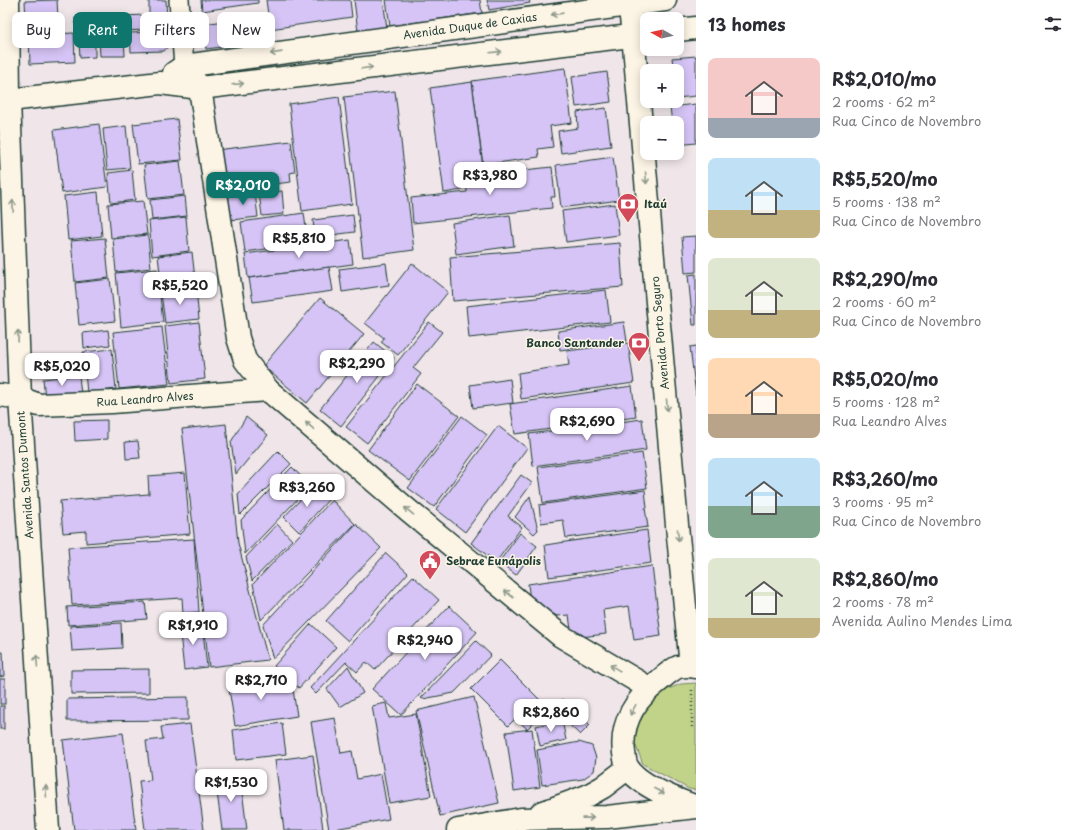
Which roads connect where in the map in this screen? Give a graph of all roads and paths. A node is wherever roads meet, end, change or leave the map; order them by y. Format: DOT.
graph roads {
  1 [pos="8,0"];
  2 [pos="179,0"];
  3 [pos="665,0"];
  4 [pos="629,2"];
  5 [pos="696,28"];
  6 [pos="684,29"];
  7 [pos="640,35"];
  8 [pos="642,56"];
  9 [pos="184,66"];
  10 [pos="160,83"];
  11 [pos="200,88"];
  12 [pos="5,100"];
  13 [pos="268,390"];
  14 [pos="10,396"];
  15 [pos="694,667"];
  16 [pos="649,688"];
  17 [pos="692,728"];
  18 [pos="628,768"];
  19 [pos="696,807"];
  20 [pos="521,820"];
  21 [pos="48,830"];
  22 [pos="458,830"];
  1 -- 12 [label="street, Avenida Santos Dumont"];
  2 -- 9 [label="street"];
  3 -- 4 [label="street, Avenida Duque de Caxias"];
  4 -- 7 [label="street, Avenida Porto Seguro"];
  4 -- 9 [label="street, Avenida Duque de Caxias, one-way"];
  5 -- 6 [label="street"];
  11 -- 7 [label="street, Avenida Duque de Caxias, one-way"];
  8 -- 15 [label="street, Avenida Porto Seguro, one-way"];
  9 -- 10 [label="street, Avenida Duque de Caxias"];
  9 -- 11 [label="street"];
  10 -- 11 [label="street, Avenida Duque de Caxias"];
  10 -- 12 [label="street, Avenida Duque de Caxias"];
  11 -- 13 [label="street"];
  14 -- 12 [label="street, Avenida Santos Dumont, one-way"];
  13 -- 14 [label="street, Rua Leandro Alves"];
  16 -- 13 [label="street, one-way"];
  21 -- 14 [label="street, Avenida Santos Dumont, one-way"];
  15 -- 16 [label="street"];
  15 -- 17 [label="path"];
  16 -- 18 [label="street, one-way"];
  18 -- 19 [label="street, one-way"];
  18 -- 20 [label="street"];
  20 -- 19 [label="street, one-way"];
  20 -- 22 [label="street"];
}
